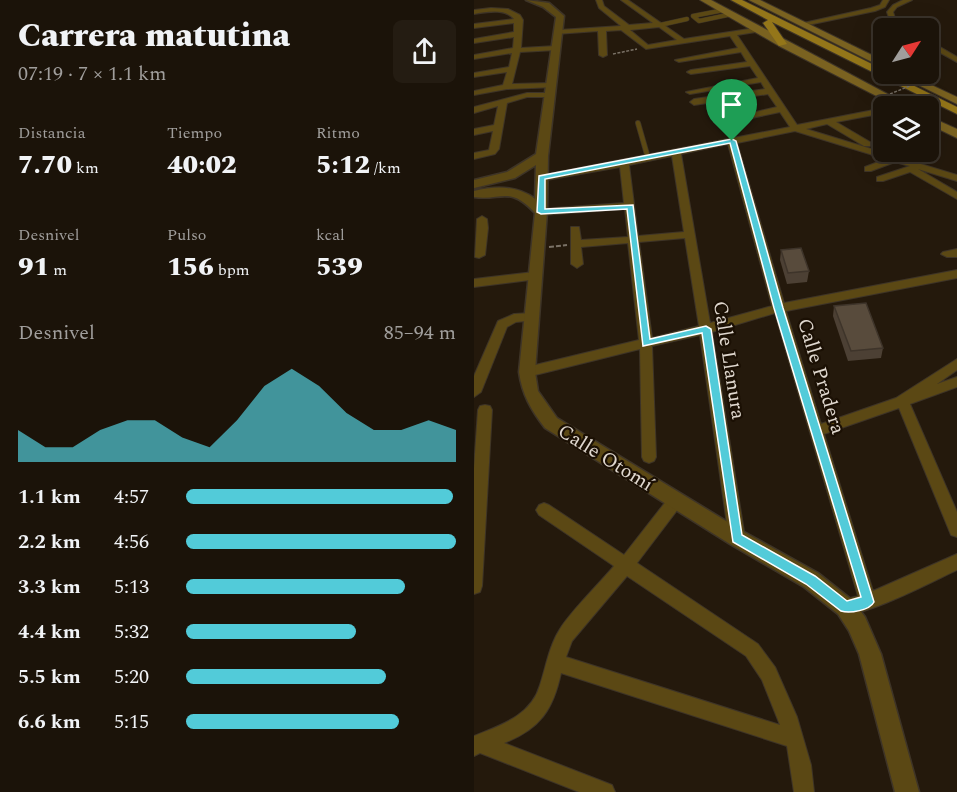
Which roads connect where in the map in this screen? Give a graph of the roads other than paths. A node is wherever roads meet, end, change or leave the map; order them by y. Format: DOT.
graph roads {
  1 [pos="530,0"];
  2 [pos="624,0"];
  3 [pos="704,0"];
  4 [pos="735,0"];
  5 [pos="745,0"];
  6 [pos="753,0"];
  7 [pos="886,0"];
  8 [pos="909,0"];
  9 [pos="727,8"];
  10 [pos="599,10"];
  11 [pos="474,12"];
  12 [pos="892,18"];
  13 [pos="519,20"];
  14 [pos="687,20"];
  15 [pos="766,23"];
  16 [pos="803,24"];
  17 [pos="660,25"];
  18 [pos="474,26"];
  19 [pos="624,26"];
  20 [pos="602,30"];
  21 [pos="559,32"];
  22 [pos="732,33"];
  23 [pos="517,34"];
  24 [pos="474,41"];
  25 [pos="683,41"];
  26 [pos="818,41"];
  27 [pos="556,48"];
  28 [pos="939,49"];
  29 [pos="517,50"];
  30 [pos="742,50"];
  31 [pos="603,55"];
  32 [pos="474,57"];
  33 [pos="871,58"];
  34 [pos="679,60"];
  35 [pos="957,60"];
  36 [pos="751,64"];
  37 [pos="510,69"];
  38 [pos="691,72"];
  39 [pos="474,75"];
  40 [pos="761,80"];
  41 [pos="923,84"];
  42 [pos="507,87"];
  43 [pos="551,90"];
  44 [pos="769,91"];
  45 [pos="690,92"];
  46 [pos="474,93"];
  47 [pos="883,96"];
  48 [pos="907,96"];
  49 [pos="954,98"];
  50 [pos="694,102"];
  51 [pos="503,103"];
  52 [pos="782,109"];
  53 [pos="957,109"];
  54 [pos="474,110"];
  55 [pos="756,110"];
  56 [pos="873,112"];
  57 [pos="939,113"];
  58 [pos="828,121"];
  59 [pos="957,122"];
  60 [pos="638,123"];
  61 [pos="765,125"];
  62 [pos="939,125"];
  63 [pos="498,128"];
  64 [pos="795,128"];
  65 [pos="474,132"];
  66 [pos="957,134"];
  67 [pos="728,137"];
  68 [pos="873,147"];
  69 [pos="676,152"];
  70 [pos="873,152"];
  71 [pos="474,156"];
  72 [pos="542,156"];
  73 [pos="648,158"];
  74 [pos="883,162"];
  75 [pos="904,162"];
  76 [pos="624,163"];
  77 [pos="868,169"];
  78 [pos="541,177"];
  79 [pos="957,178"];
  80 [pos="880,179"];
  81 [pos="474,184"];
  82 [pos="474,194"];
  83 [pos="957,196"];
  84 [pos="630,206"];
  85 [pos="541,212"];
  86 [pos="480,225"];
  87 [pos="575,229"];
  88 [pos="688,235"];
  89 [pos="633,239"];
  90 [pos="576,244"];
  91 [pos="954,253"];
  92 [pos="479,255"];
  93 [pos="577,264"];
  94 [pos="957,269"];
  95 [pos="957,274"];
  96 [pos="534,276"];
  97 [pos="474,283"];
  98 [pos="779,308"];
  99 [pos="532,317"];
  100 [pos="706,329"];
  101 [pos="646,344"];
  102 [pos="957,364"];
  103 [pos="527,372"];
  104 [pos="957,382"];
  105 [pos="474,392"];
  106 [pos="902,400"];
  107 [pos="486,410"];
  108 [pos="818,431"];
  109 [pos="649,457"];
  110 [pos="676,500"];
  111 [pos="544,510"];
  112 [pos="957,530"];
  113 [pos="737,538"];
  114 [pos="957,562"];
  115 [pos="626,565"];
  116 [pos="474,586"];
  117 [pos="868,602"];
  118 [pos="845,607"];
  119 [pos="555,662"];
  120 [pos="794,739"];
  121 [pos="478,745"];
  122 [pos="605,792"];
  123 [pos="804,792"];
  124 [pos="907,792"];
  1 -- 21 [label="street"];
  2 -- 17 [label="street"];
  3 -- 9 [label="main road"];
  4 -- 15 [label="main road"];
  5 -- 15 [label="main road"];
  6 -- 16 [label="main road"];
  7 -- 16 [label="street"];
  8 -- 12 [label="street"];
  9 -- 9 [label="lane"];
  9 -- 15 [label="main road"];
  9 -- 15 [label="main road"];
  10 -- 19 [label="street"];
  10 -- 19 [label="street"];
  11 -- 13 [label="street"];
  13 -- 18 [label="street"];
  13 -- 23 [label="street"];
  14 -- 17 [label="lane"];
  15 -- 22 [label="street"];
  15 -- 26 [label="main road"];
  15 -- 47 [label="main road"];
  15 -- 48 [label="main road"];
  16 -- 33 [label="main road"];
  17 -- 19 [label="street"];
  17 -- 25 [label="street"];
  19 -- 20 [label="street"];
  19 -- 25 [label="street"];
  20 -- 21 [label="street"];
  20 -- 31 [label="street"];
  21 -- 27 [label="street, Calle Otomí"];
  22 -- 25 [label="street"];
  22 -- 30 [label="street"];
  23 -- 24 [label="street"];
  23 -- 29 [label="street"];
  26 -- 33 [label="main road"];
  26 -- 53 [label="main road"];
  27 -- 29 [label="street"];
  27 -- 43 [label="street, Calle Otomí"];
  28 -- 35 [label="street"];
  29 -- 32 [label="street"];
  29 -- 37 [label="street"];
  30 -- 34 [label="street"];
  30 -- 36 [label="street"];
  36 -- 38 [label="street"];
  36 -- 40 [label="street"];
  37 -- 39 [label="street"];
  37 -- 42 [label="street"];
  40 -- 44 [label="street"];
  40 -- 45 [label="street"];
  41 -- 49 [label="main road"];
  42 -- 43 [label="street"];
  42 -- 46 [label="street"];
  43 -- 51 [label="street"];
  43 -- 72 [label="street, Calle Otomí"];
  44 -- 50 [label="street"];
  44 -- 52 [label="street"];
  49 -- 53 [label="main road"];
  51 -- 54 [label="street"];
  51 -- 63 [label="street"];
  52 -- 55 [label="street"];
  52 -- 64 [label="street"];
  55 -- 61 [label="street"];
  55 -- 67 [label="street, Calle Pradera"];
  56 -- 58 [label="street"];
  57 -- 59 [label="main road"];
  58 -- 64 [label="street"];
  58 -- 68 [label="street"];
  60 -- 73 [label="lane"];
  62 -- 66 [label="main road"];
  63 -- 65 [label="street"];
  63 -- 71 [label="street"];
  64 -- 67 [label="street"];
  64 -- 70 [label="street"];
  67 -- 69 [label="street"];
  67 -- 98 [label="street, Calle Pradera"];
  69 -- 73 [label="street"];
  69 -- 88 [label="street, Calle Llanura"];
  72 -- 78 [label="street, Calle Otomí"];
  72 -- 81 [label="street"];
  73 -- 76 [label="street"];
  74 -- 77 [label="street"];
  75 -- 79 [label="street"];
  76 -- 78 [label="street"];
  76 -- 84 [label="street"];
  78 -- 85 [label="street, Calle Otomí"];
  80 -- 83 [label="street"];
  82 -- 85 [label="street"];
  84 -- 85 [label="street"];
  84 -- 89 [label="street"];
  85 -- 96 [label="street, Calle Otomí"];
  86 -- 92 [label="street"];
  87 -- 90 [label="street"];
  88 -- 89 [label="street"];
  88 -- 100 [label="street, Calle Llanura"];
  89 -- 90 [label="street"];
  89 -- 101 [label="street"];
  90 -- 93 [label="street"];
  91 -- 94 [label="street"];
  95 -- 98 [label="street"];
  96 -- 97 [label="street"];
  96 -- 99 [label="street, Calle Otomí"];
  98 -- 100 [label="street"];
  98 -- 108 [label="street, Calle Pradera"];
  99 -- 103 [label="street, Calle Otomí"];
  99 -- 105 [label="street"];
  100 -- 101 [label="street"];
  100 -- 113 [label="street, Calle Llanura"];
  101 -- 103 [label="street"];
  101 -- 109 [label="street"];
  102 -- 106 [label="street"];
  103 -- 110 [label="street, Calle Otomí"];
  104 -- 106 [label="street"];
  106 -- 108 [label="street"];
  106 -- 112 [label="street"];
  107 -- 116 [label="street"];
  108 -- 117 [label="street, Calle Pradera"];
  110 -- 113 [label="street, Calle Otomí"];
  110 -- 115 [label="street"];
  111 -- 115 [label="street"];
  113 -- 118 [label="street, Calle Otomí"];
  114 -- 117 [label="street"];
  115 -- 119 [label="street"];
  115 -- 120 [label="street"];
  117 -- 118 [label="street"];
  118 -- 124 [label="street, Calle Otomí"];
  119 -- 120 [label="street"];
  119 -- 121 [label="street"];
  120 -- 123 [label="street"];
  121 -- 122 [label="street"];
}
